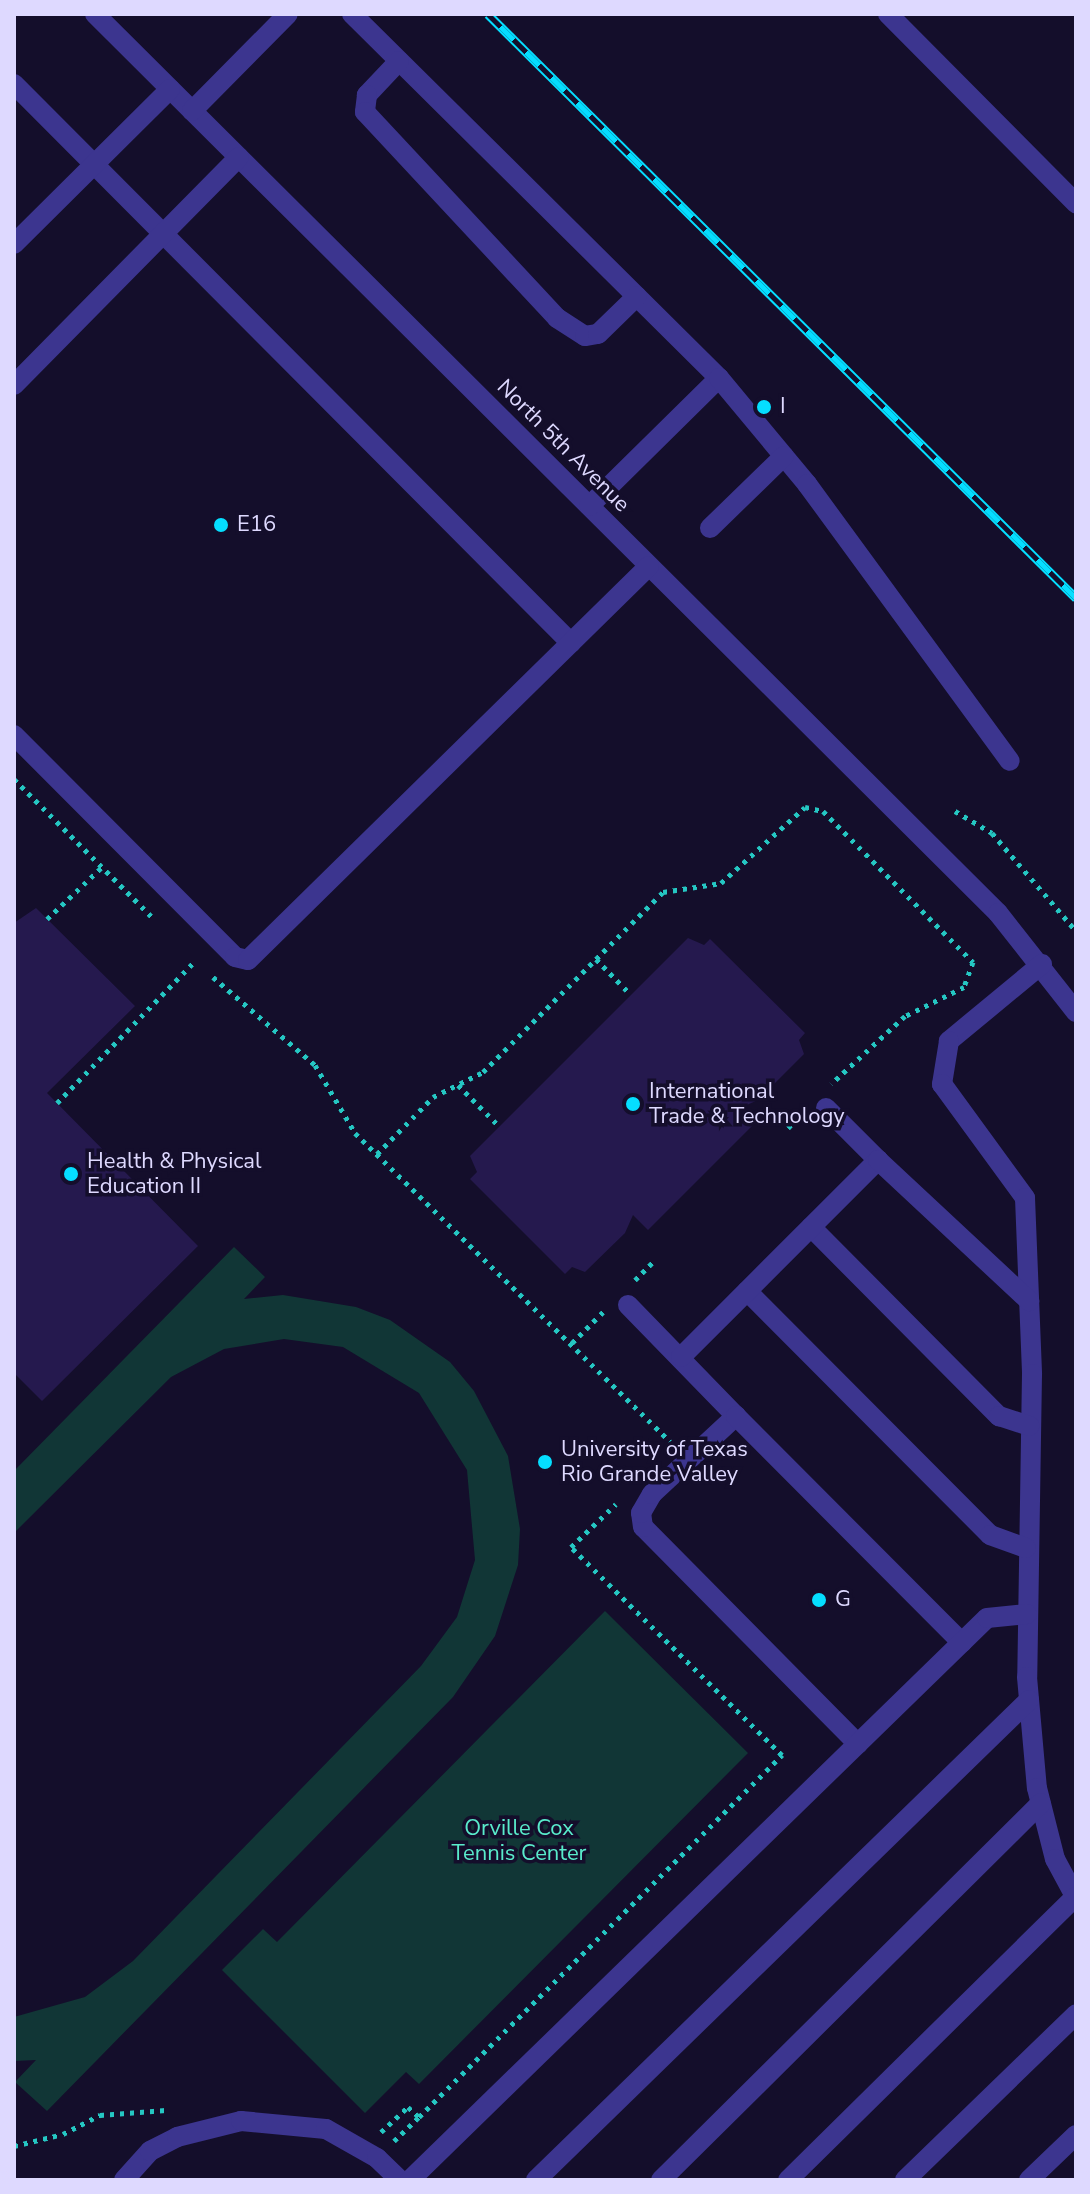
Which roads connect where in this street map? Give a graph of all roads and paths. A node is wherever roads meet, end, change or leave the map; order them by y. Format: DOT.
graph roads {
  1 [pos="95,14"];
  2 [pos="288,14"];
  3 [pos="352,14"];
  4 [pos="888,14"];
  5 [pos="399,61"];
  6 [pos="14,84"];
  7 [pos="170,89"];
  8 [pos="192,111"];
  9 [pos="239,157"];
  10 [pos="95,165"];
  11 [pos="1076,203"];
  12 [pos="164,234"];
  13 [pos="14,244"];
  14 [pos="637,296"];
  15 [pos="719,378"];
  16 [pos="14,385"];
  17 [pos="784,456"];
  18 [pos="589,506"];
  19 [pos="710,528"];
  20 [pos="649,566"];
  21 [pos="571,643"];
  22 [pos="14,735"];
  23 [pos="1010,761"];
  24 [pos="14,779"];
  25 [pos="955,811"];
  26 [pos="102,867"];
  27 [pos="47,919"];
  28 [pos="165,929"];
  29 [pos="1076,931"];
  30 [pos="186,950"];
  31 [pos="596,959"];
  32 [pos="196,960"];
  33 [pos="1042,964"];
  34 [pos="631,995"];
  35 [pos="1076,1012"];
  36 [pos="458,1085"];
  37 [pos="57,1103"];
  38 [pos="818,1103"];
  39 [pos="500,1127"];
  40 [pos="788,1128"];
  41 [pos="377,1154"];
  42 [pos="878,1160"];
  43 [pos="811,1227"];
  44 [pos="747,1291"];
  45 [pos="1029,1301"];
  46 [pos="628,1305"];
  47 [pos="681,1357"];
  48 [pos="736,1416"];
  49 [pos="1029,1426"];
  50 [pos="665,1456"];
  51 [pos="623,1497"];
  52 [pos="1026,1548"];
  53 [pos="1027,1614"];
  54 [pos="962,1643"];
  55 [pos="1029,1700"];
  56 [pos="858,1744"];
  57 [pos="1041,1803"];
  58 [pos="1076,1898"];
  59 [pos="1076,2014"];
  60 [pos="419,2117"];
  61 [pos="381,2131"];
  62 [pos="1076,2135"];
  63 [pos="391,2143"];
  64 [pos="124,2180"];
  65 [pos="400,2180"];
  66 [pos="410,2180"];
  67 [pos="536,2180"];
  68 [pos="661,2180"];
  69 [pos="788,2180"];
  70 [pos="905,2180"];
  71 [pos="1029,2180"];
  1 -- 7 [label="street, North 5th Avenue"];
  2 -- 8 [label="street"];
  3 -- 5 [label="street"];
  4 -- 11 [label="street"];
  5 -- 14 [label="street"];
  5 -- 14 [label="street"];
  6 -- 10 [label="street"];
  7 -- 8 [label="street, North 5th Avenue"];
  7 -- 10 [label="street"];
  8 -- 9 [label="street, North 5th Avenue"];
  9 -- 12 [label="street"];
  9 -- 18 [label="street, North 5th Avenue"];
  10 -- 12 [label="street"];
  10 -- 13 [label="street"];
  12 -- 16 [label="street"];
  12 -- 21 [label="street"];
  14 -- 15 [label="street"];
  15 -- 17 [label="street"];
  15 -- 18 [label="street"];
  17 -- 19 [label="street"];
  17 -- 23 [label="street"];
  18 -- 20 [label="street, North 5th Avenue"];
  20 -- 21 [label="street"];
  20 -- 33 [label="street, North 5th Avenue"];
  21 -- 22 [label="street"];
  24 -- 26 [label="path"];
  25 -- 29 [label="path"];
  26 -- 27 [label="path"];
  26 -- 28 [label="path"];
  30 -- 32 [label="path"];
  31 -- 34 [label="path"];
  31 -- 36 [label="path"];
  31 -- 38 [label="path"];
  32 -- 37 [label="path"];
  32 -- 41 [label="path"];
  33 -- 35 [label="street, North 5th Avenue"];
  33 -- 45 [label="street"];
  36 -- 39 [label="path"];
  36 -- 41 [label="path"];
  38 -- 40 [label="path"];
  38 -- 42 [label="street"];
  41 -- 50 [label="path"];
  42 -- 43 [label="street"];
  42 -- 45 [label="street"];
  43 -- 44 [label="street"];
  43 -- 49 [label="street"];
  44 -- 47 [label="street"];
  44 -- 52 [label="street"];
  45 -- 49 [label="street"];
  46 -- 47 [label="street"];
  47 -- 48 [label="street"];
  48 -- 54 [label="street"];
  48 -- 56 [label="street"];
  49 -- 52 [label="street"];
  51 -- 60 [label="path"];
  52 -- 53 [label="street"];
  53 -- 54 [label="street"];
  53 -- 55 [label="street"];
  54 -- 56 [label="street"];
  55 -- 57 [label="street"];
  55 -- 67 [label="street"];
  56 -- 66 [label="street"];
  57 -- 58 [label="street"];
  57 -- 68 [label="street"];
  58 -- 69 [label="street"];
  59 -- 70 [label="street"];
  60 -- 61 [label="path"];
  60 -- 63 [label="path"];
  62 -- 71 [label="street"];
  64 -- 65 [label="street"];
}
